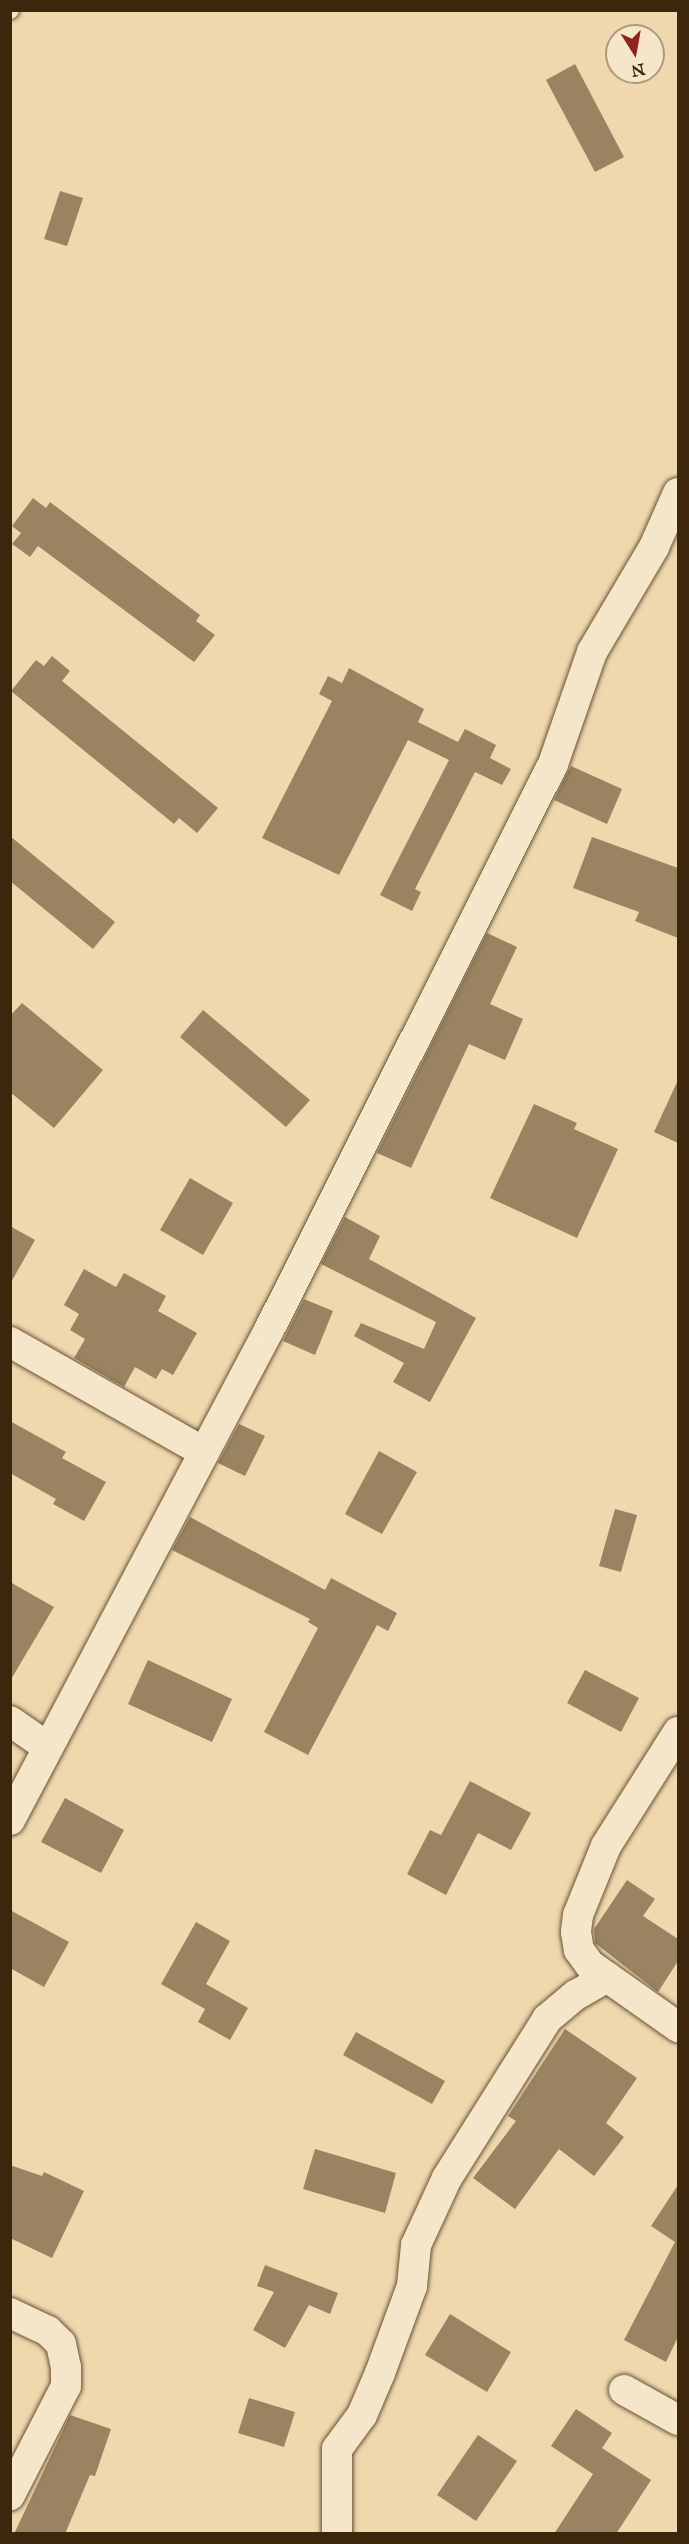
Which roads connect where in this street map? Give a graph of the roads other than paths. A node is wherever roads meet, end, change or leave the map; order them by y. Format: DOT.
graph roads {
  1 [pos="678,492"];
  2 [pos="10,1342"];
  3 [pos="204,1452"];
  4 [pos="10,1721"];
  5 [pos="678,1732"];
  6 [pos="46,1746"];
  7 [pos="10,1820"];
  8 [pos="607,1977"];
  9 [pos="678,2027"];
  10 [pos="10,2313"];
  11 [pos="624,2390"];
  12 [pos="678,2420"];
  13 [pos="10,2495"];
  14 [pos="337,2534"];
  1 -- 3 [label="street"];
  2 -- 3 [label="street"];
  3 -- 6 [label="street"];
  4 -- 6 [label="street"];
  5 -- 8 [label="street"];
  6 -- 7 [label="street"];
  8 -- 9 [label="street"];
  8 -- 14 [label="street"];
  10 -- 13 [label="street"];
  11 -- 12 [label="street"];
}
